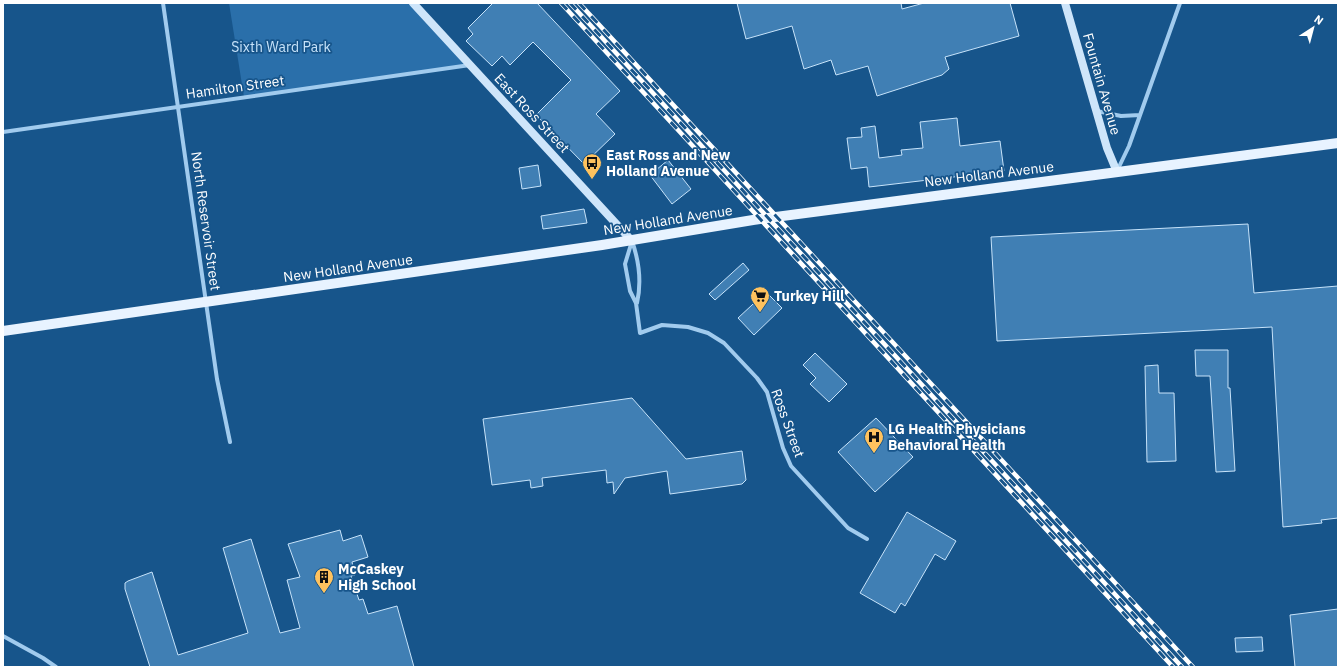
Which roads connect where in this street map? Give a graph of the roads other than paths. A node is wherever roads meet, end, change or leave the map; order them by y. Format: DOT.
graph roads {
  1 [pos="163,3"];
  2 [pos="414,3"];
  3 [pos="1065,3"];
  4 [pos="1180,3"];
  5 [pos="470,65"];
  6 [pos="178,107"];
  7 [pos="1096,111"];
  8 [pos="1140,115"];
  9 [pos="3,132"];
  10 [pos="1338,144"];
  11 [pos="1117,172"];
  12 [pos="632,241"];
  13 [pos="206,302"];
  14 [pos="636,303"];
  15 [pos="3,331"];
  16 [pos="230,442"];
  17 [pos="868,539"];
  18 [pos="3,636"];
  19 [pos="56,667"];
  1 -- 6 [label="street, North Reservoir Street"];
  2 -- 5 [label="street, East Ross Street"];
  3 -- 7 [label="street, Fountain Avenue"];
  4 -- 8 [label="street"];
  5 -- 6 [label="street, Hamilton Street"];
  5 -- 12 [label="street, East Ross Street"];
  6 -- 9 [label="street, Hamilton Street"];
  6 -- 13 [label="street, North Reservoir Street"];
  7 -- 8 [label="street"];
  7 -- 11 [label="street, Fountain Avenue"];
  8 -- 11 [label="street"];
  10 -- 11 [label="main road, New Holland Avenue"];
  11 -- 12 [label="main road, New Holland Avenue"];
  12 -- 13 [label="main road, New Holland Avenue"];
  12 -- 14 [label="street, Ross Street"];
  12 -- 14 [label="street, Ross Street"];
  13 -- 15 [label="main road, New Holland Avenue"];
  13 -- 16 [label="street, North Reservoir Street"];
  14 -- 17 [label="street, Ross Street"];
  18 -- 19 [label="street"];
}
